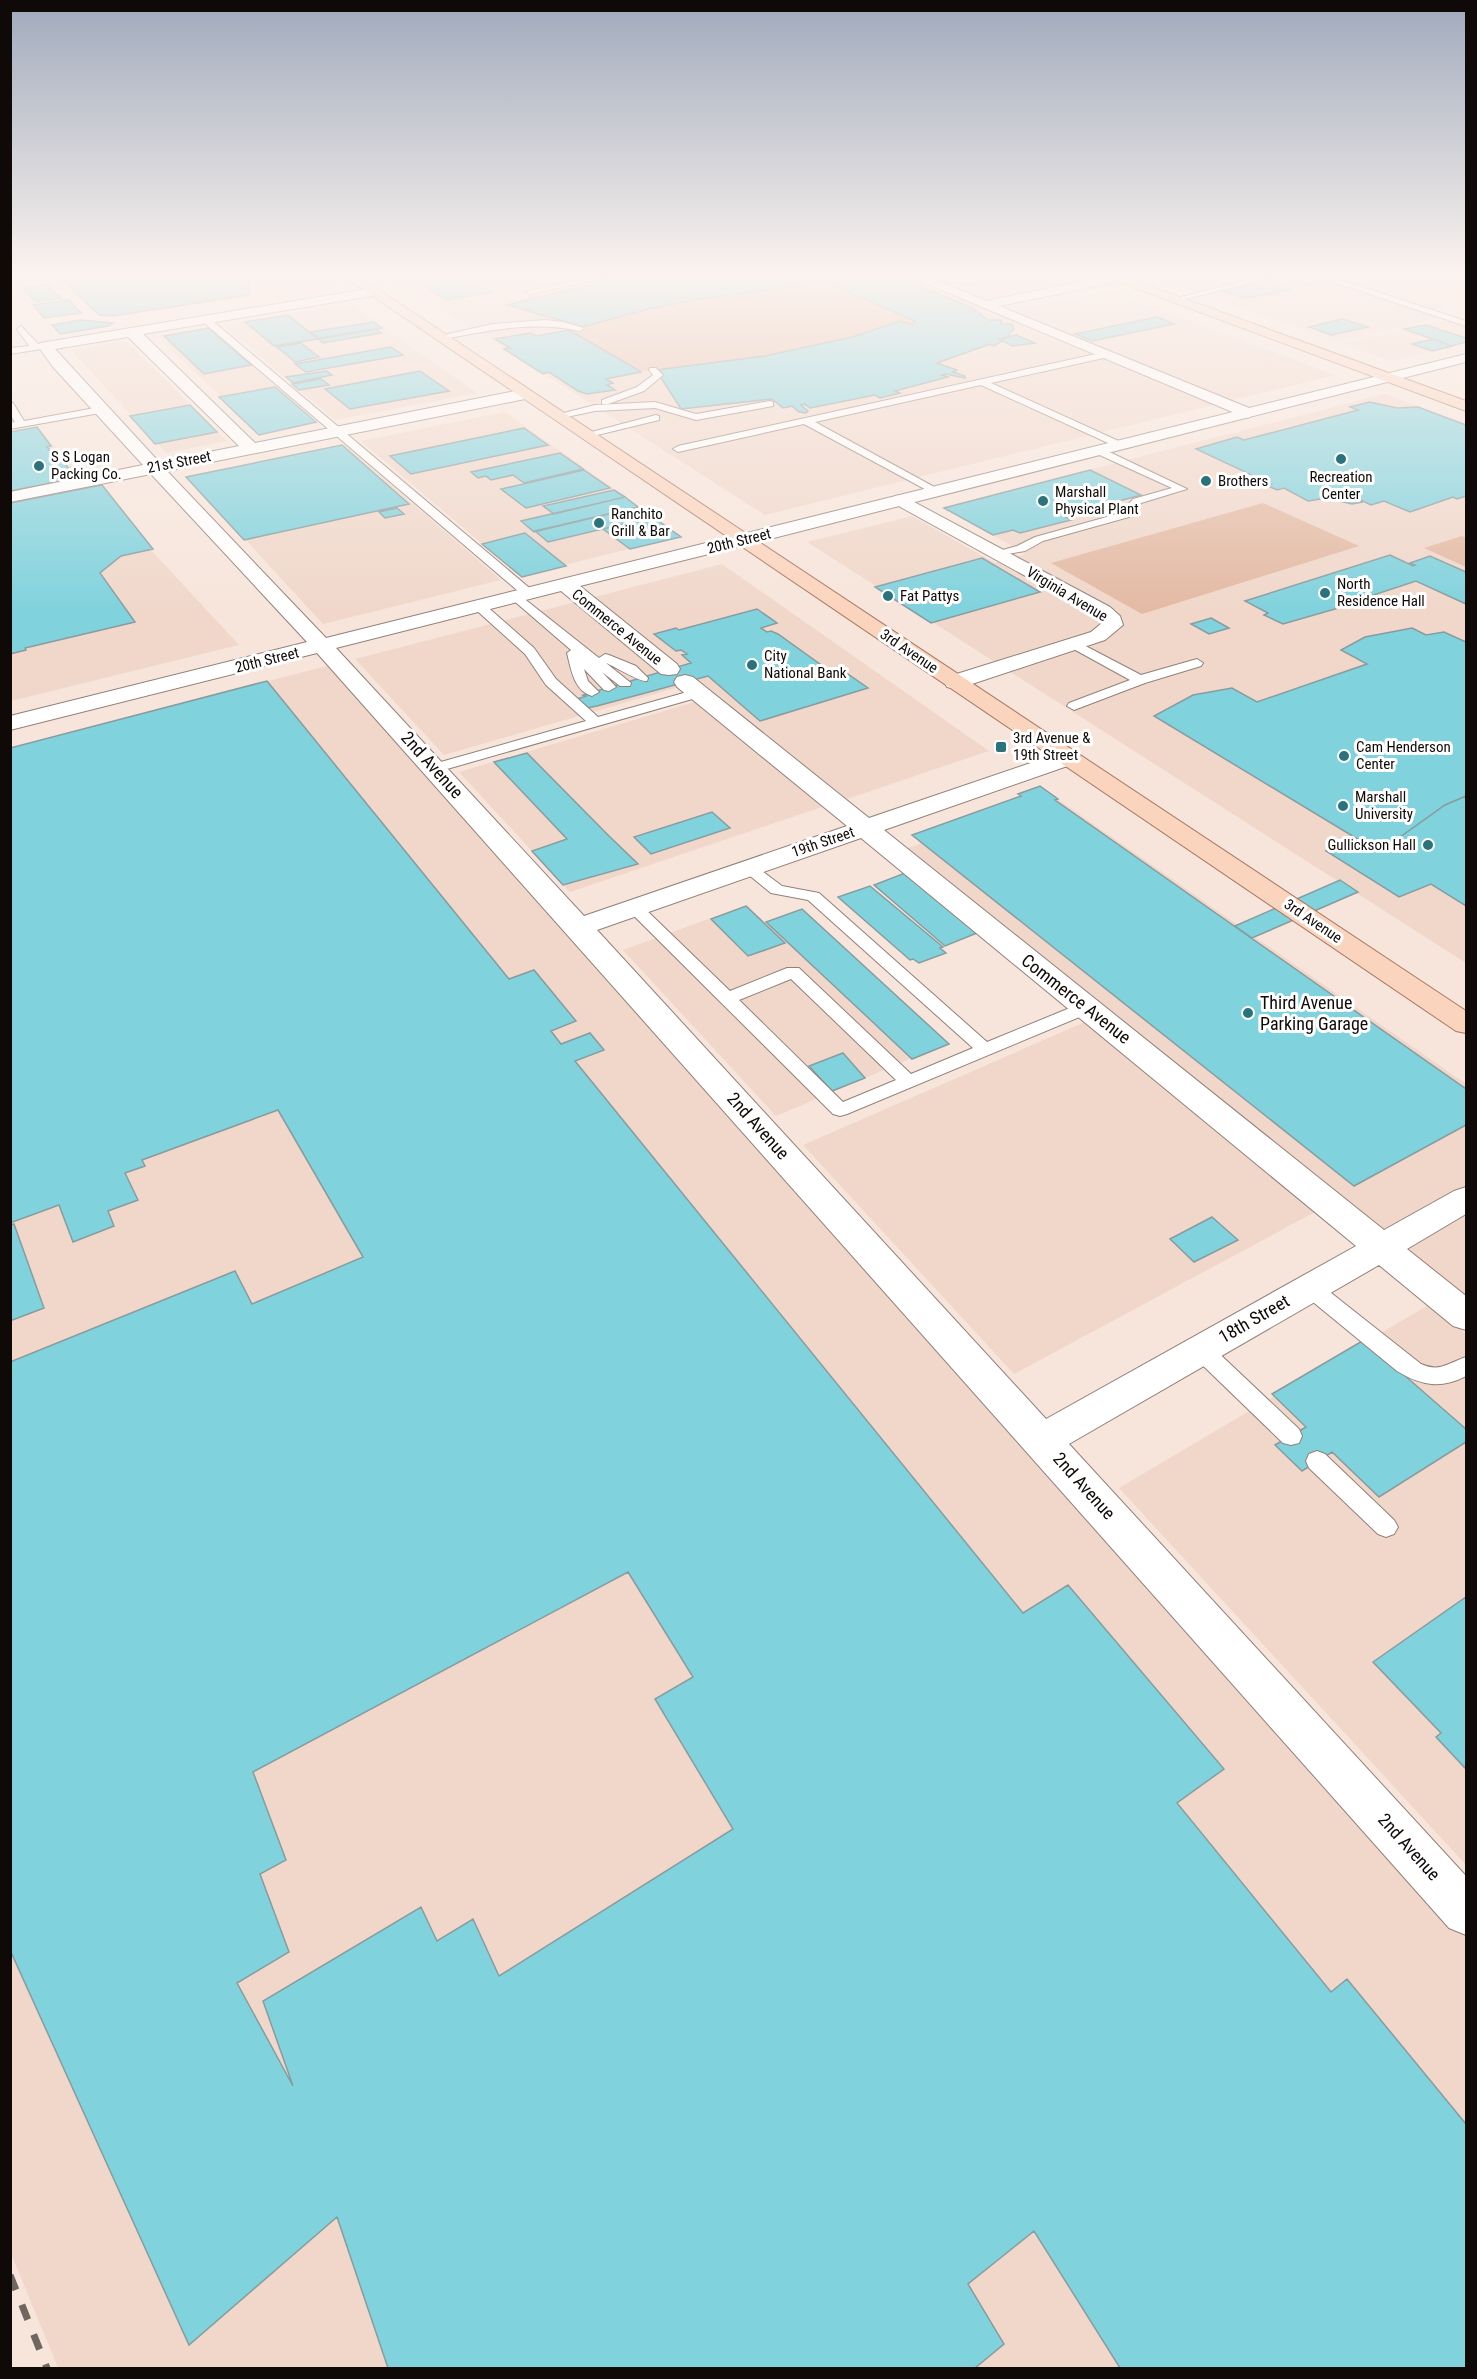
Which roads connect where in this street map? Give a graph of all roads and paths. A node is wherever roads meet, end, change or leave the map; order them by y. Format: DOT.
graph roads {
  1 [pos="81,389"];
  2 [pos="191,389"];
  3 [pos="286,389"];
  4 [pos="517,389"];
  5 [pos="642,389"];
  6 [pos="950,389"];
  7 [pos="997,389"];
  8 [pos="1189,389"];
  9 [pos="1343,389"];
  10 [pos="1418,389"];
  11 [pos="525,394"];
  12 [pos="770,404"];
  13 [pos="10,405"];
  14 [pos="1467,406"];
  15 [pos="595,408"];
  16 [pos="100,410"];
  17 [pos="1248,413"];
  18 [pos="557,416"];
  19 [pos="656,418"];
  20 [pos="806,421"];
  21 [pos="21,424"];
  22 [pos="10,426"];
  23 [pos="336,432"];
  24 [pos="585,435"];
  25 [pos="1119,445"];
  26 [pos="251,448"];
  27 [pos="678,449"];
  28 [pos="1097,450"];
  29 [pos="153,467"];
  30 [pos="934,491"];
  31 [pos="10,496"];
  32 [pos="901,500"];
  33 [pos="742,540"];
  34 [pos="999,554"];
  35 [pos="566,585"];
  36 [pos="523,595"];
  37 [pos="479,606"];
  38 [pos="569,642"];
  39 [pos="1074,644"];
  40 [pos="323,646"];
  41 [pos="1197,663"];
  42 [pos="642,678"];
  43 [pos="1140,680"];
  44 [pos="684,681"];
  45 [pos="955,681"];
  46 [pos="625,683"];
  47 [pos="609,687"];
  48 [pos="655,690"];
  49 [pos="592,692"];
  50 [pos="638,694"];
  51 [pos="621,699"];
  52 [pos="669,701"];
  53 [pos="604,704"];
  54 [pos="652,706"];
  55 [pos="1074,706"];
  56 [pos="634,711"];
  57 [pos="617,716"];
  58 [pos="595,722"];
  59 [pos="10,723"];
  60 [pos="1068,758"];
  61 [pos="435,768"];
  62 [pos="864,828"];
  63 [pos="749,868"];
  64 [pos="635,908"];
  65 [pos="579,927"];
  66 [pos="727,998"];
  67 [pos="1088,1007"];
  68 [pos="1467,1024"];
  69 [pos="985,1050"];
  70 [pos="909,1082"];
  71 [pos="1467,1199"];
  72 [pos="1381,1246"];
  73 [pos="1309,1287"];
  74 [pos="1467,1316"];
  75 [pos="1200,1349"];
  76 [pos="1467,1366"];
  77 [pos="1291,1436"];
  78 [pos="1042,1440"];
  79 [pos="1317,1461"];
  80 [pos="1386,1527"];
  81 [pos="1467,1911"];
  1 -- 16 [label="street, 2nd Avenue"];
  2 -- 26 [label="street"];
  3 -- 23 [label="lane"];
  4 -- 11 [label="main road, 3rd Avenue"];
  5 -- 15 [label="lane"];
  6 -- 20 [label="lane"];
  7 -- 25 [label="lane"];
  8 -- 17 [label="street"];
  9 -- 17 [label="street, 20th Street"];
  10 -- 14 [label="main road"];
  11 -- 18 [label="main road, 3rd Avenue"];
  11 -- 23 [label="street, 21st Street"];
  12 -- 15 [label="lane"];
  13 -- 21 [label="lane"];
  15 -- 18 [label="lane"];
  16 -- 21 [label="lane"];
  16 -- 29 [label="street, 2nd Avenue"];
  17 -- 25 [label="street, 20th Street"];
  18 -- 24 [label="main road, 3rd Avenue"];
  19 -- 24 [label="lane"];
  20 -- 27 [label="lane"];
  20 -- 30 [label="lane"];
  21 -- 22 [label="lane"];
  23 -- 26 [label="street, 21st Street"];
  23 -- 36 [label="lane"];
  24 -- 33 [label="main road, 3rd Avenue"];
  25 -- 28 [label="street, 20th Street"];
  26 -- 29 [label="street, 21st Street"];
  28 -- 30 [label="street, 20th Street"];
  28 -- 34 [label="lane"];
  29 -- 31 [label="street, 21st Street"];
  29 -- 40 [label="street, 2nd Avenue"];
  30 -- 32 [label="street, 20th Street"];
  32 -- 33 [label="street, 20th Street"];
  32 -- 34 [label="street, Virginia Avenue"];
  33 -- 35 [label="street, 20th Street"];
  33 -- 45 [label="main road, 3rd Avenue"];
  34 -- 39 [label="street, Virginia Avenue"];
  35 -- 36 [label="street, 20th Street"];
  35 -- 44 [label="street, Commerce Avenue"];
  36 -- 37 [label="street, 20th Street"];
  36 -- 38 [label="lane"];
  37 -- 40 [label="street, 20th Street"];
  37 -- 58 [label="lane"];
  38 -- 42 [label="lane"];
  38 -- 46 [label="lane"];
  38 -- 47 [label="lane"];
  38 -- 49 [label="lane"];
  39 -- 43 [label="lane"];
  39 -- 45 [label="street, Virginia Avenue"];
  40 -- 59 [label="street, 20th Street"];
  40 -- 61 [label="street, 2nd Avenue"];
  41 -- 43 [label="lane"];
  43 -- 55 [label="lane"];
  44 -- 52 [label="lane"];
  44 -- 62 [label="street, Commerce Avenue"];
  45 -- 60 [label="main road, 3rd Avenue"];
  48 -- 52 [label="lane"];
  50 -- 54 [label="lane"];
  51 -- 56 [label="lane"];
  52 -- 54 [label="lane"];
  53 -- 57 [label="lane"];
  54 -- 56 [label="lane"];
  56 -- 57 [label="lane"];
  57 -- 58 [label="lane"];
  58 -- 61 [label="lane"];
  60 -- 62 [label="street, 19th Street"];
  60 -- 68 [label="main road, 3rd Avenue"];
  61 -- 65 [label="street, 2nd Avenue"];
  62 -- 63 [label="street, 19th Street"];
  62 -- 67 [label="street, Commerce Avenue"];
  63 -- 64 [label="street, 19th Street"];
  63 -- 69 [label="lane"];
  64 -- 65 [label="street, 19th Street"];
  64 -- 66 [label="lane"];
  65 -- 78 [label="street, 2nd Avenue"];
  66 -- 70 [label="lane"];
  66 -- 70 [label="lane"];
  67 -- 69 [label="lane"];
  67 -- 72 [label="street, Commerce Avenue"];
  69 -- 70 [label="lane"];
  71 -- 72 [label="street, 18th Street"];
  72 -- 73 [label="street, 18th Street"];
  72 -- 74 [label="street, Commerce Avenue"];
  73 -- 75 [label="street, 18th Street"];
  73 -- 76 [label="lane"];
  75 -- 77 [label="lane"];
  75 -- 78 [label="street, 18th Street"];
  78 -- 81 [label="street, 2nd Avenue"];
  79 -- 80 [label="lane"];
}
